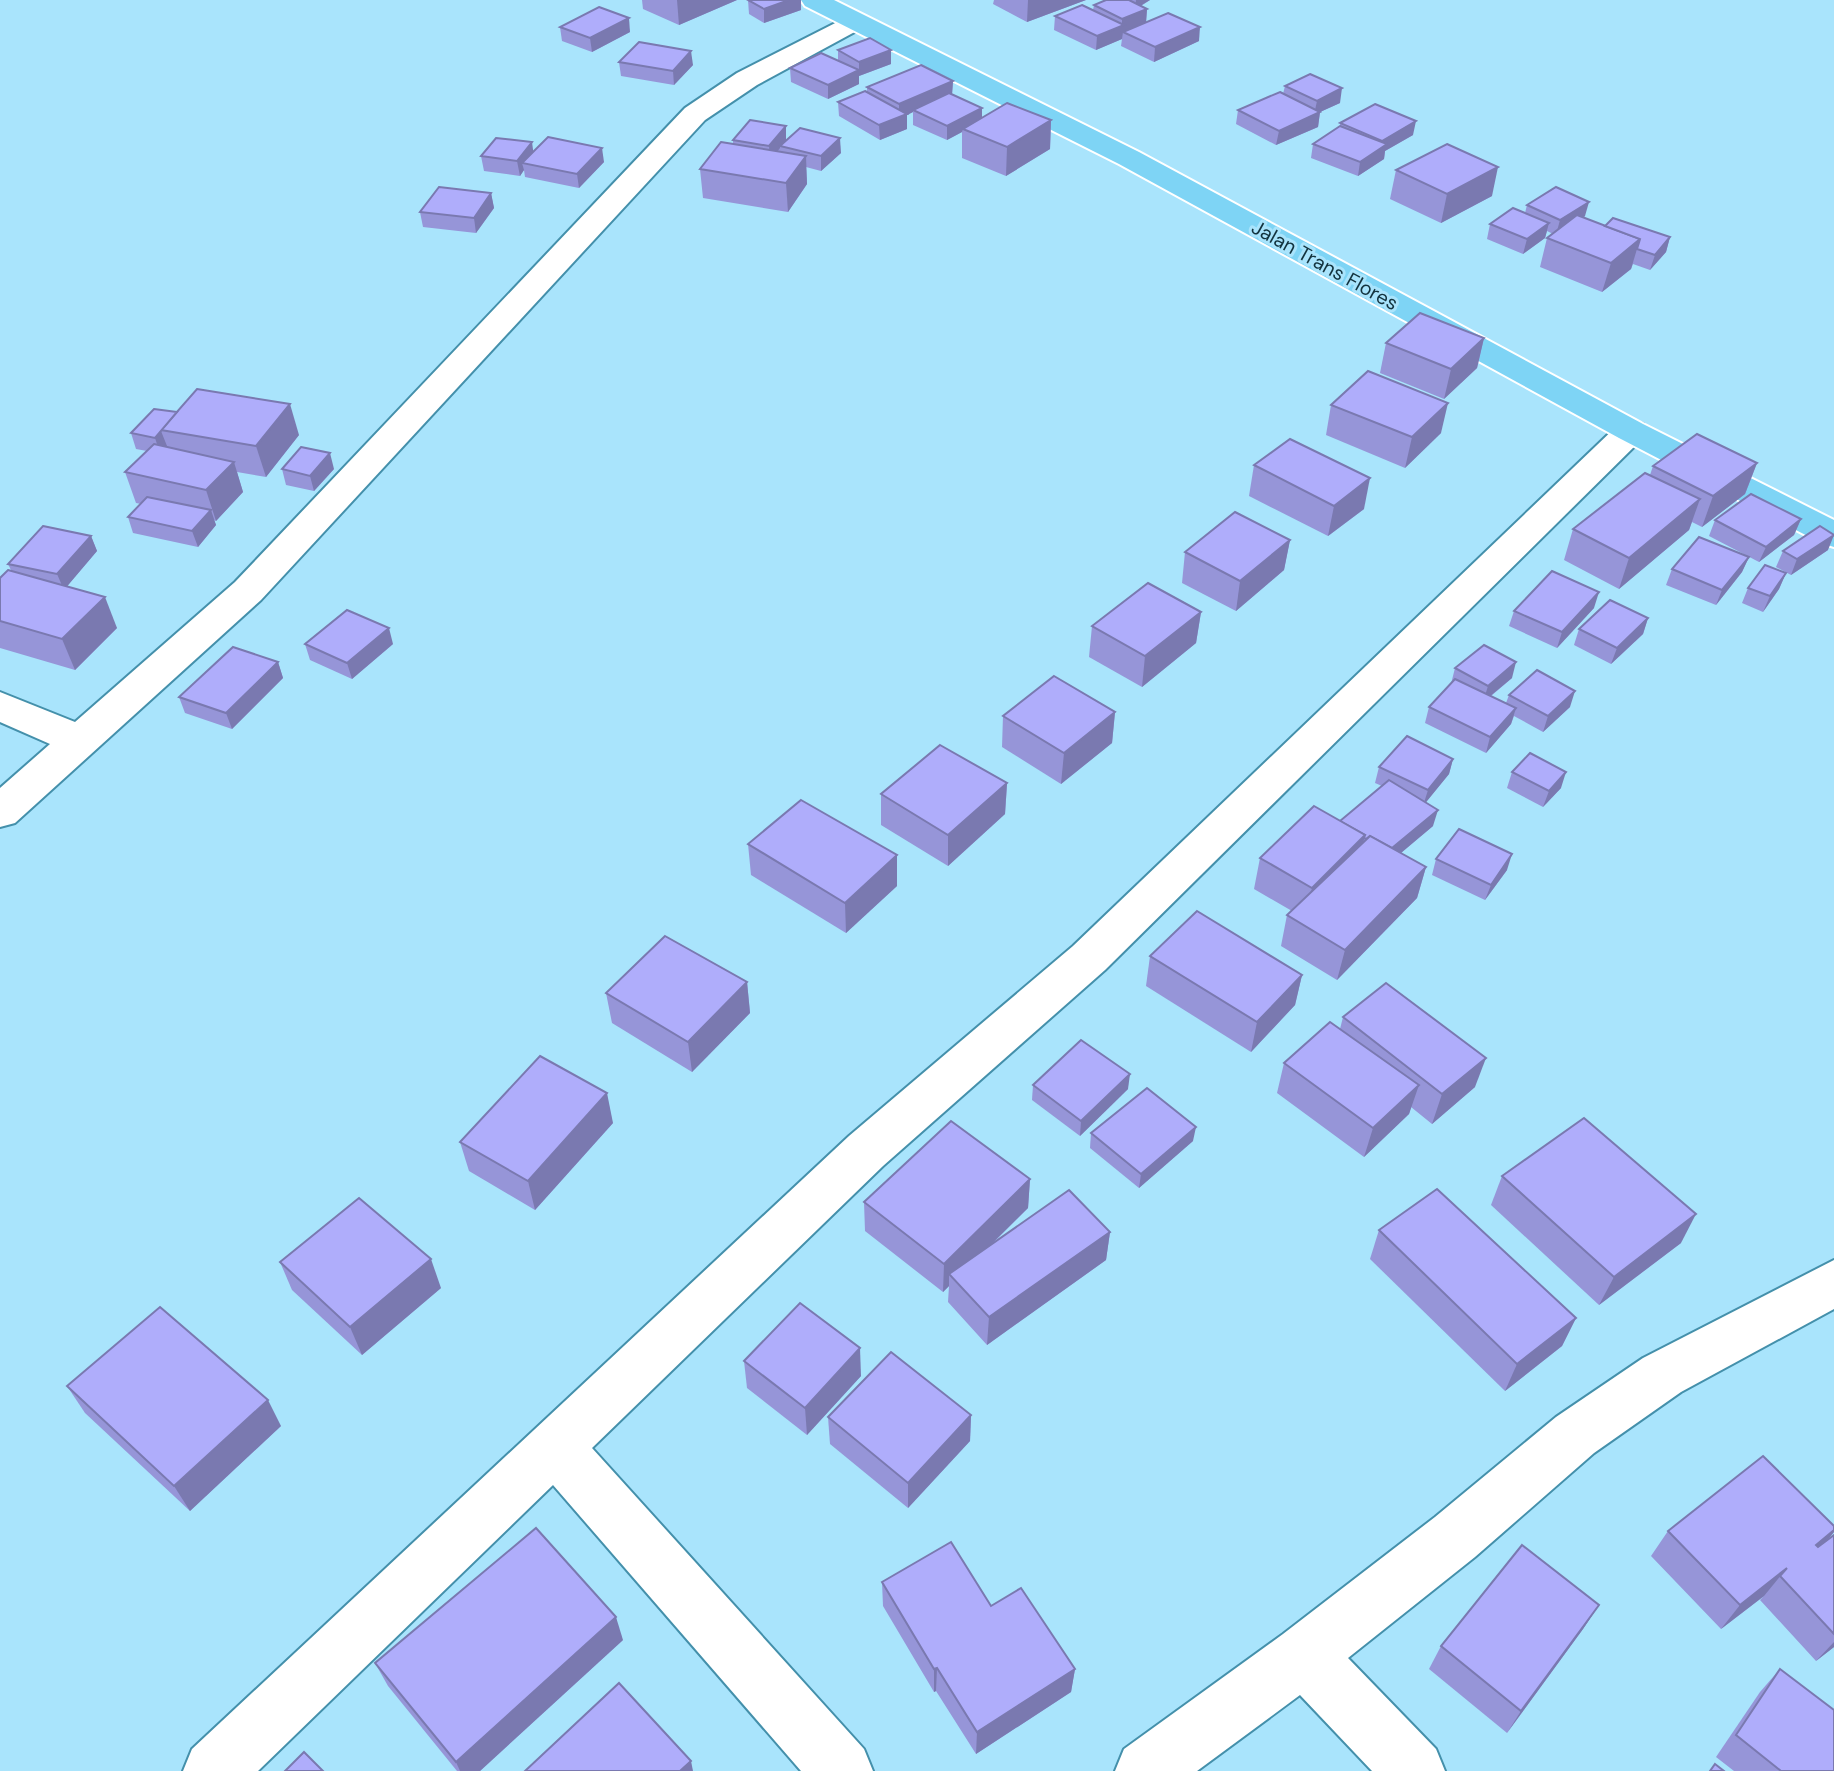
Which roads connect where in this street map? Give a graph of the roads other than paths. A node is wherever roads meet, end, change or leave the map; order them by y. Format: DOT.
graph roads {
  1 [pos="814,0"];
  2 [pos="853,22"];
  3 [pos="1631,431"];
  4 [pos="1834,535"];
  5 [pos="0,706"];
  6 [pos="80,741"];
  7 [pos="0,812"];
  8 [pos="1834,1283"];
  9 [pos="554,1445"];
  10 [pos="1304,1655"];
  11 [pos="214,1771"];
  12 [pos="842,1771"];
  13 [pos="1146,1771"];
  14 [pos="1414,1771"];
  1 -- 2 [label="highway, Jalan Trans Flores"];
  2 -- 3 [label="highway, Jalan Trans Flores"];
  2 -- 6 [label="street"];
  3 -- 4 [label="highway, Jalan Trans Flores"];
  3 -- 9 [label="street"];
  5 -- 6 [label="street"];
  6 -- 7 [label="street"];
  8 -- 10 [label="street"];
  9 -- 11 [label="street"];
  9 -- 12 [label="street"];
  10 -- 13 [label="street"];
  10 -- 14 [label="street"];
}
